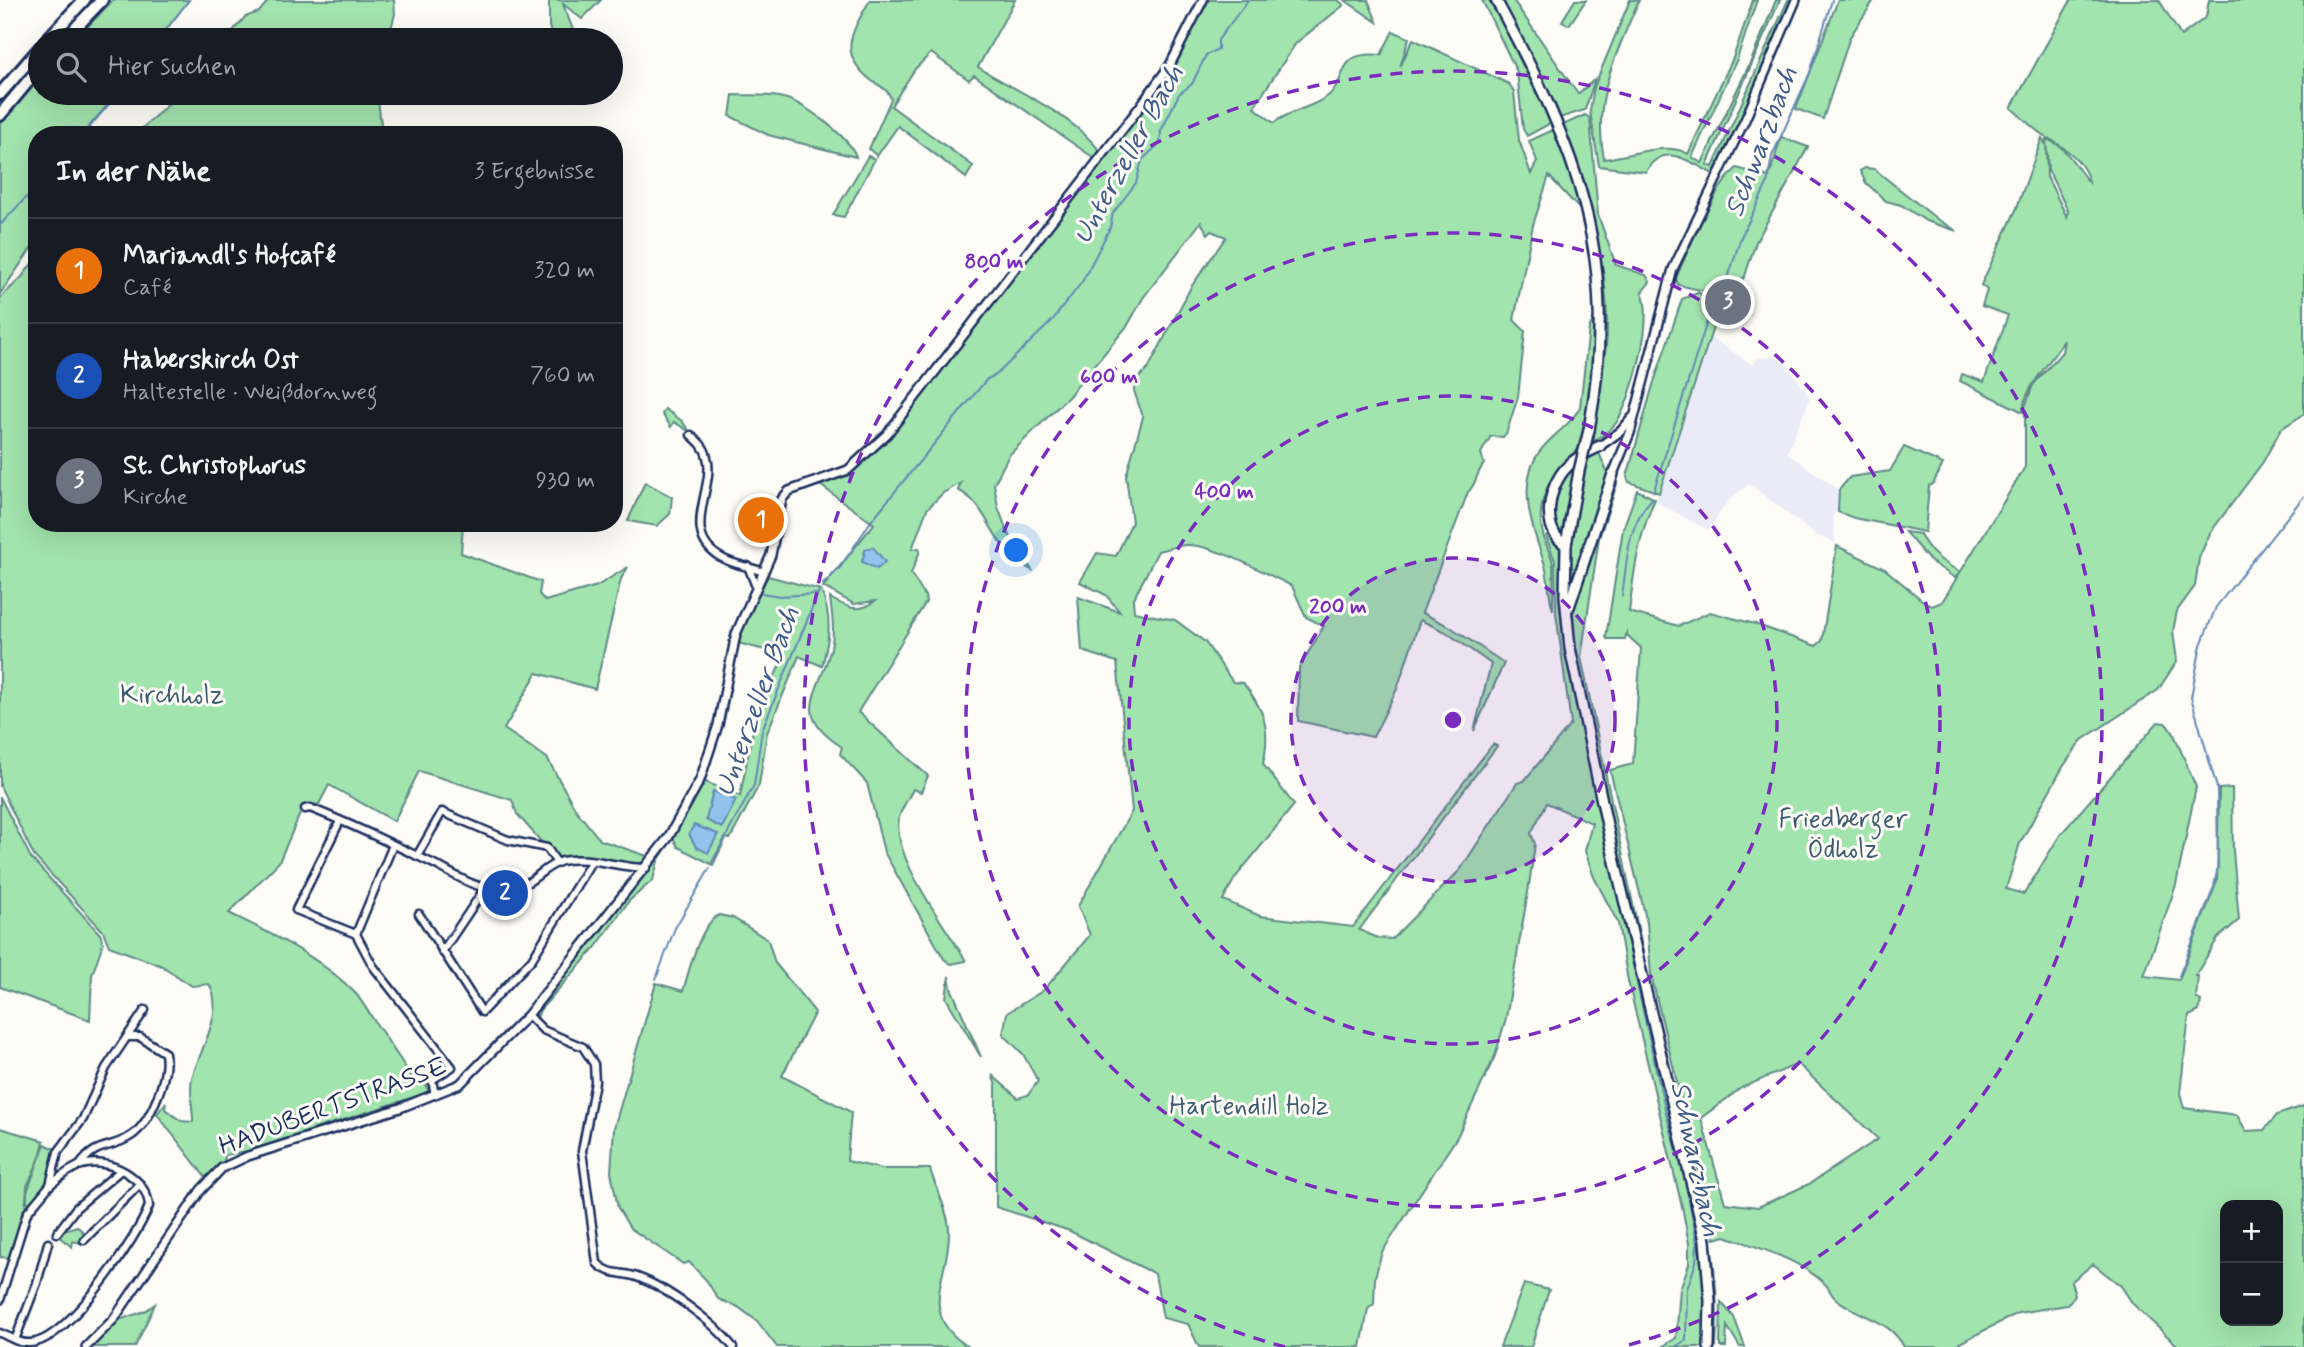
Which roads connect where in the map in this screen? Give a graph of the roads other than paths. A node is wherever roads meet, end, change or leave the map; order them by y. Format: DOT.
graph roads {
  1 [pos="85,0"];
  2 [pos="102,0"];
  3 [pos="1203,0"];
  4 [pos="1496,0"];
  5 [pos="1796,0"];
  6 [pos="58,28"];
  7 [pos="75,28"];
  8 [pos="28,61"];
  9 [pos="28,81"];
  10 [pos="0,94"];
  11 [pos="0,115"];
  12 [pos="1636,412"];
  13 [pos="691,435"];
  14 [pos="1600,446"];
  15 [pos="1613,474"];
  16 [pos="1566,545"];
  17 [pos="748,566"];
  18 [pos="764,572"];
  19 [pos="756,587"];
  20 [pos="1567,619"];
  21 [pos="305,809"];
  22 [pos="340,821"];
  23 [pos="393,845"];
  24 [pos="417,856"];
  25 [pos="590,862"];
  26 [pos="557,863"];
  27 [pos="646,868"];
  28 [pos="485,888"];
  29 [pos="419,914"];
  30 [pos="356,934"];
  31 [pos="442,952"];
  32 [pos="145,1010"];
  33 [pos="528,1015"];
  34 [pos="128,1037"];
  35 [pos="435,1095"];
  36 [pos="80,1165"];
  37 [pos="121,1170"];
  38 [pos="139,1184"];
  39 [pos="50,1185"];
  40 [pos="57,1233"];
  41 [pos="85,1240"];
  42 [pos="48,1243"];
  43 [pos="0,1300"];
  44 [pos="0,1333"];
  45 [pos="15,1340"];
  46 [pos="86,1347"];
  47 [pos="733,1347"];
  48 [pos="1709,1347"];
  1 -- 6 [label="highway"];
  2 -- 7 [label="highway"];
  3 -- 18 [label="street, HADUBERTSTRASSE"];
  4 -- 16 [label="main road, bridge"];
  5 -- 12 [label="street"];
  8 -- 10 [label="highway"];
  9 -- 11 [label="highway"];
  12 -- 14 [label="street"];
  12 -- 15 [label="street"];
  13 -- 17 [label="street"];
  14 -- 16 [label="main road"];
  15 -- 20 [label="main road"];
  16 -- 20 [label="main road"];
  17 -- 18 [label="street"];
  17 -- 19 [label="street"];
  18 -- 19 [label="street, HADUBERTSTRASSE"];
  19 -- 27 [label="street, HADUBERTSTRASSE"];
  20 -- 48 [label="main road"];
  21 -- 22 [label="street"];
  22 -- 23 [label="street"];
  22 -- 30 [label="street"];
  23 -- 24 [label="street"];
  23 -- 30 [label="street"];
  24 -- 26 [label="street"];
  24 -- 28 [label="street"];
  25 -- 26 [label="street"];
  25 -- 27 [label="street"];
  25 -- 31 [label="street"];
  26 -- 28 [label="street"];
  27 -- 33 [label="street, HADUBERTSTRASSE"];
  28 -- 31 [label="street"];
  29 -- 31 [label="street"];
  30 -- 35 [label="street"];
  32 -- 34 [label="street"];
  33 -- 35 [label="street, HADUBERTSTRASSE"];
  33 -- 47 [label="street"];
  34 -- 36 [label="street"];
  34 -- 39 [label="street"];
  35 -- 46 [label="street, HADUBERTSTRASSE"];
  36 -- 37 [label="street"];
  36 -- 39 [label="street"];
  37 -- 38 [label="street"];
  37 -- 40 [label="street"];
  38 -- 41 [label="street"];
  38 -- 45 [label="street"];
  39 -- 43 [label="street"];
  42 -- 45 [label="street"];
  44 -- 45 [label="street"];
}
